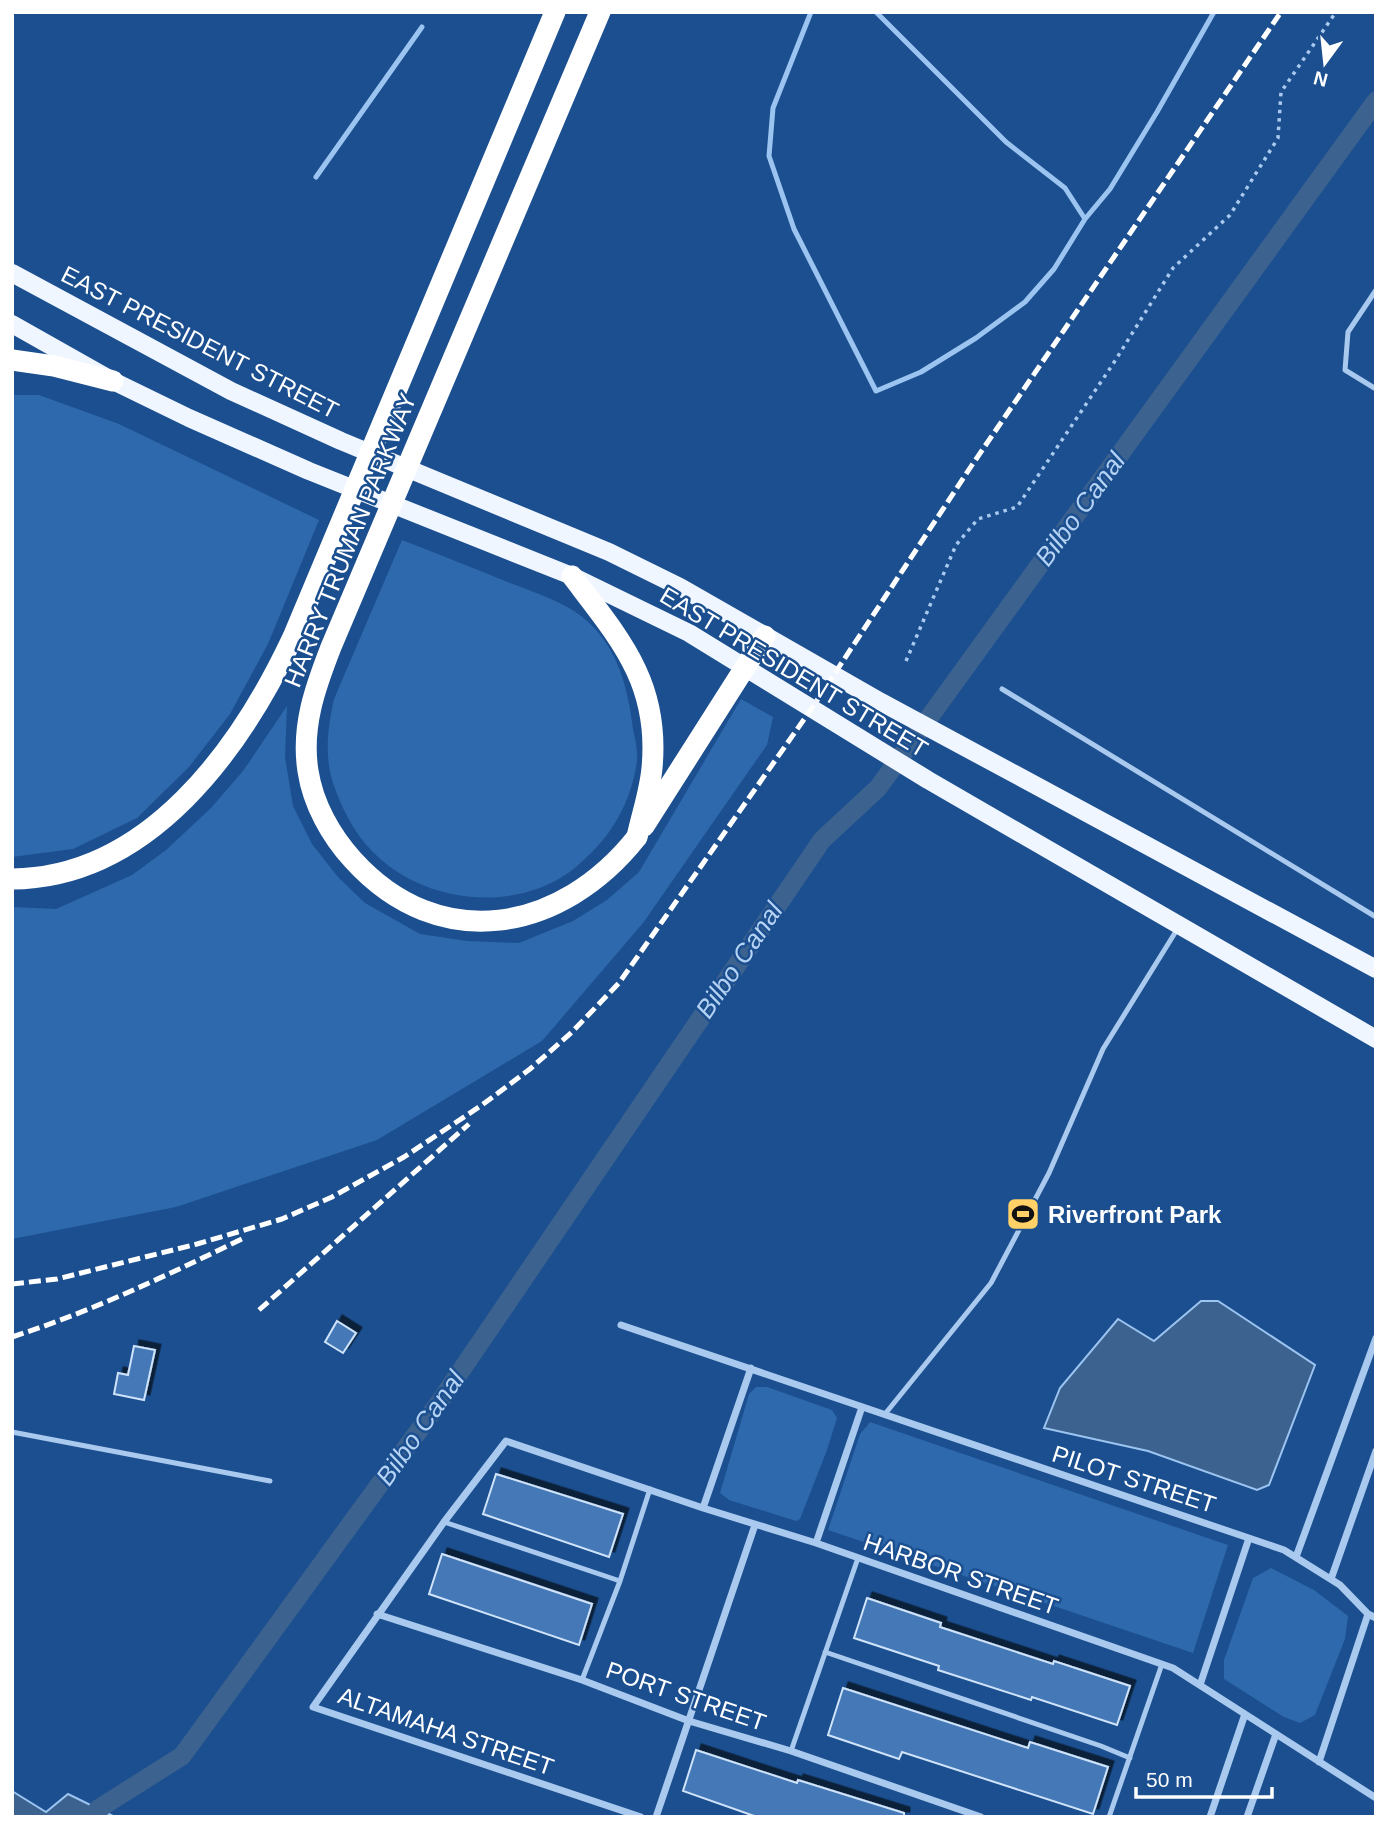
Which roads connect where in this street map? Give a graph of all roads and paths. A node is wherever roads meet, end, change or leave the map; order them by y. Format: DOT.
graph roads {
  1 [pos="555,12"];
  2 [pos="600,12"];
  3 [pos="1336,12"];
  4 [pos="12,273"];
  5 [pos="1376,290"];
  6 [pos="12,324"];
  7 [pos="12,360"];
  8 [pos="113,381"];
  9 [pos="1376,389"];
  10 [pos="572,576"];
  11 [pos="765,636"];
  12 [pos="905,661"];
  13 [pos="744,667"];
  14 [pos="1002,689"];
  15 [pos="637,836"];
  16 [pos="12,879"];
  17 [pos="1376,917"];
  18 [pos="1180,925"];
  19 [pos="1376,969"];
  20 [pos="1376,1040"];
  21 [pos="621,1325"];
  22 [pos="1376,1338"];
  23 [pos="751,1368"];
  24 [pos="862,1407"];
  25 [pos="885,1414"];
  26 [pos="12,1432"];
  27 [pos="506,1441"];
  28 [pos="1376,1451"];
  29 [pos="270,1480"];
  30 [pos="650,1489"];
  31 [pos="702,1508"];
  32 [pos="444,1522"];
  33 [pos="755,1525"];
  34 [pos="1249,1538"];
  35 [pos="816,1543"];
  36 [pos="1296,1557"];
  37 [pos="858,1558"];
  38 [pos="1331,1579"];
  39 [pos="620,1581"];
  40 [pos="377,1614"];
  41 [pos="1368,1614"];
  42 [pos="1376,1618"];
  43 [pos="825,1652"];
  44 [pos="1163,1664"];
  45 [pos="582,1680"];
  46 [pos="1200,1685"];
  47 [pos="1245,1714"];
  48 [pos="689,1721"];
  49 [pos="1276,1734"];
  50 [pos="791,1751"];
  51 [pos="1129,1758"];
  52 [pos="1319,1762"];
  53 [pos="1376,1798"];
  54 [pos="641,1817"];
  55 [pos="656,1817"];
  56 [pos="981,1817"];
  57 [pos="1109,1817"];
  58 [pos="1210,1817"];
  59 [pos="1247,1817"];
  1 -- 16 [label="highway, HARRY TRUMAN PARKWAY, bridge"];
  2 -- 15 [label="highway, HARRY TRUMAN PARKWAY, bridge"];
  3 -- 12 [label="path"];
  4 -- 11 [label="main road, EAST PRESIDENT STREET"];
  5 -- 9 [label="lane"];
  6 -- 8 [label="main road, EAST PRESIDENT STREET"];
  7 -- 8 [label="highway"];
  8 -- 10 [label="main road, EAST PRESIDENT STREET"];
  10 -- 13 [label="main road, EAST PRESIDENT STREET"];
  10 -- 15 [label="highway"];
  11 -- 13 [label="highway, HARRY TRUMAN PARKWAY"];
  11 -- 19 [label="main road, EAST PRESIDENT STREET"];
  13 -- 15 [label="highway, HARRY TRUMAN PARKWAY"];
  13 -- 18 [label="main road, EAST PRESIDENT STREET"];
  14 -- 17 [label="lane"];
  18 -- 20 [label="main road, EAST PRESIDENT STREET"];
  18 -- 25 [label="lane"];
  21 -- 23 [label="street, PILOT STREET"];
  22 -- 36 [label="street"];
  23 -- 24 [label="street, PILOT STREET"];
  23 -- 31 [label="street"];
  24 -- 25 [label="street, PILOT STREET"];
  24 -- 35 [label="street"];
  25 -- 34 [label="street, PILOT STREET"];
  26 -- 29 [label="lane"];
  27 -- 30 [label="street, HARBOR STREET"];
  27 -- 32 [label="street, ALTAMAHA STREET"];
  28 -- 38 [label="street"];
  30 -- 31 [label="street, HARBOR STREET"];
  30 -- 39 [label="lane"];
  31 -- 33 [label="street, HARBOR STREET"];
  32 -- 39 [label="lane"];
  32 -- 40 [label="street, ALTAMAHA STREET"];
  33 -- 35 [label="street, HARBOR STREET"];
  33 -- 48 [label="street"];
  34 -- 36 [label="street, PILOT STREET"];
  34 -- 46 [label="street"];
  35 -- 37 [label="street, HARBOR STREET"];
  36 -- 38 [label="street, PILOT STREET"];
  37 -- 43 [label="lane"];
  37 -- 44 [label="street, HARBOR STREET"];
  38 -- 41 [label="street, PILOT STREET"];
  39 -- 45 [label="lane"];
  40 -- 45 [label="street, PORT STREET"];
  40 -- 54 [label="street, ALTAMAHA STREET"];
  41 -- 42 [label="street, PILOT STREET"];
  41 -- 52 [label="street"];
  43 -- 50 [label="lane"];
  43 -- 51 [label="lane"];
  44 -- 46 [label="street, HARBOR STREET"];
  44 -- 51 [label="lane"];
  45 -- 48 [label="street, PORT STREET"];
  46 -- 47 [label="street, HARBOR STREET"];
  47 -- 49 [label="street, HARBOR STREET"];
  47 -- 58 [label="street"];
  48 -- 50 [label="street, PORT STREET"];
  48 -- 55 [label="street"];
  49 -- 52 [label="street, HARBOR STREET"];
  49 -- 59 [label="street"];
  50 -- 56 [label="street, PORT STREET"];
  51 -- 57 [label="lane"];
  52 -- 53 [label="street, HARBOR STREET"];
}
